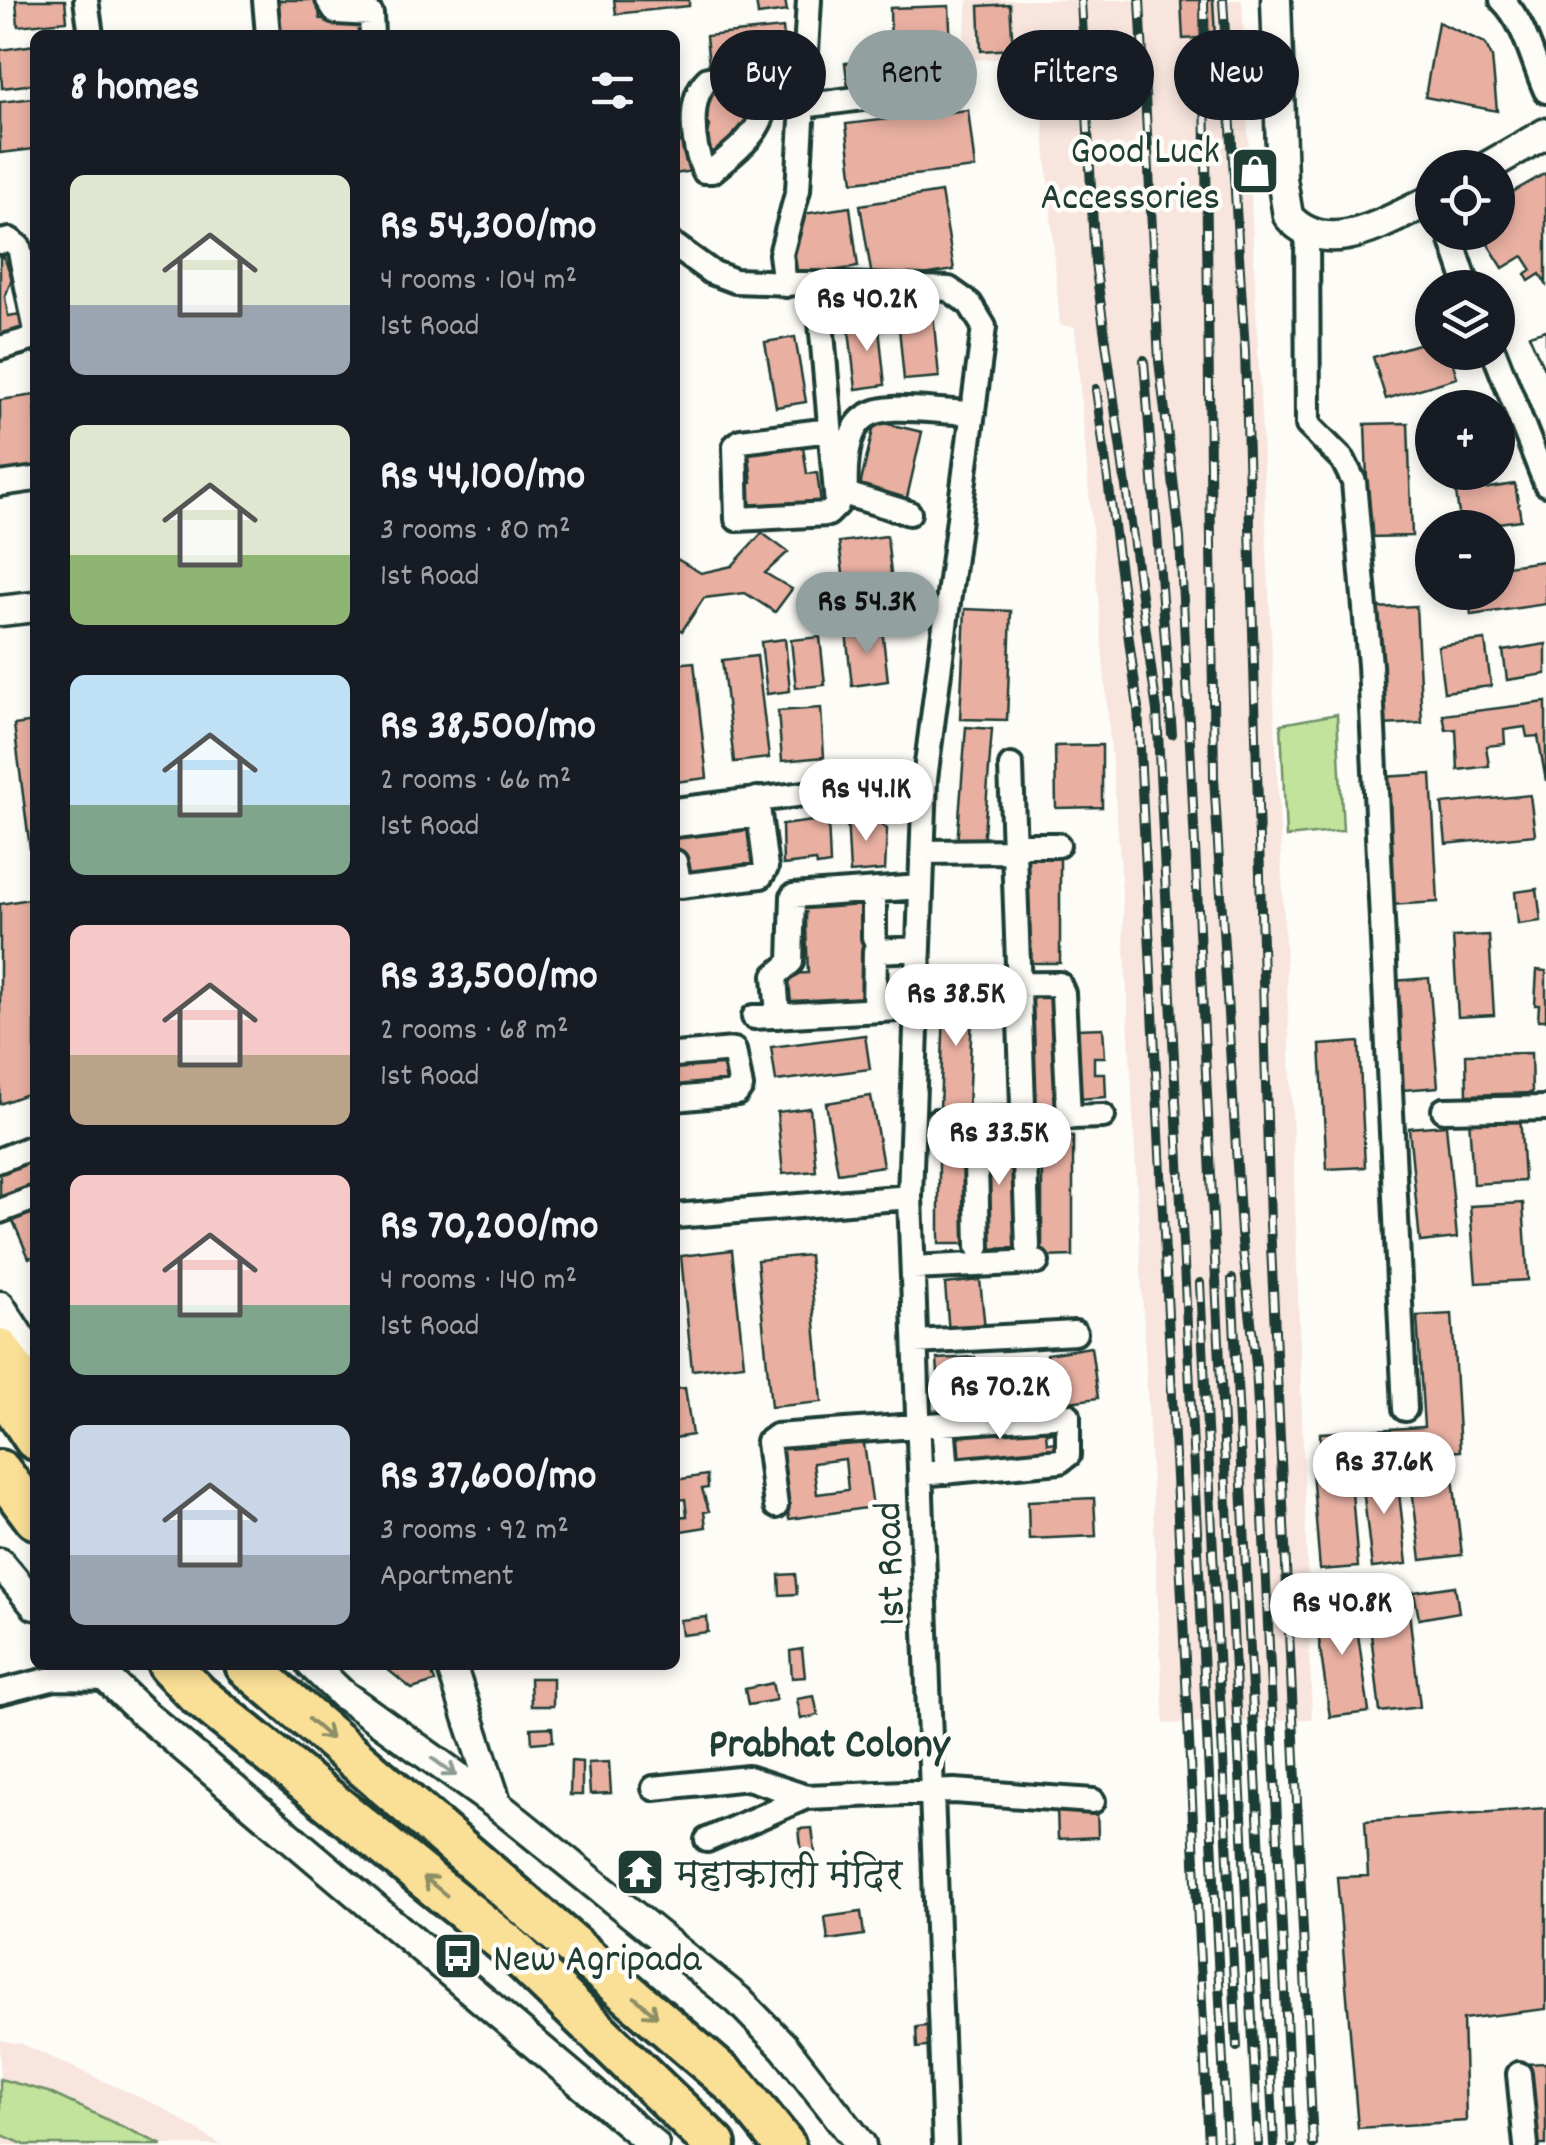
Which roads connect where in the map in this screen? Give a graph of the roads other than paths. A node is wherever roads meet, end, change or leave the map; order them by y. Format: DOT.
graph roads {
  1 [pos="86,0"];
  2 [pos="265,0"];
  3 [pos="328,0"];
  4 [pos="385,0"];
  5 [pos="810,0"];
  6 [pos="1276,0"];
  7 [pos="1502,0"];
  8 [pos="90,30"];
  9 [pos="268,30"];
  10 [pos="379,30"];
  11 [pos="808,30"];
  12 [pos="772,73"];
  13 [pos="1546,91"];
  14 [pos="801,120"];
  15 [pos="1546,133"];
  16 [pos="1515,151"];
  17 [pos="1415,208"];
  18 [pos="1307,232"];
  19 [pos="0,242"];
  20 [pos="680,250"];
  21 [pos="786,284"];
  22 [pos="818,287"];
  23 [pos="30,303"];
  24 [pos="30,339"];
  25 [pos="0,348"];
  26 [pos="1501,370"];
  27 [pos="973,414"];
  28 [pos="830,430"];
  29 [pos="30,480"];
  30 [pos="0,484"];
  31 [pos="1546,484"];
  32 [pos="909,513"];
  33 [pos="30,607"];
  34 [pos="0,611"];
  35 [pos="1011,766"];
  36 [pos="925,778"];
  37 [pos="758,807"];
  38 [pos="680,810"];
  39 [pos="680,825"];
  40 [pos="1058,845"];
  41 [pos="922,852"];
  42 [pos="1014,852"];
  43 [pos="680,886"];
  44 [pos="921,888"];
  45 [pos="874,890"];
  46 [pos="874,937"];
  47 [pos="919,948"];
  48 [pos="1019,983"];
  49 [pos="944,984"];
  50 [pos="917,1008"];
  51 [pos="874,1010"];
  52 [pos="680,1055"];
  53 [pos="680,1099"];
  54 [pos="1546,1108"];
  55 [pos="1444,1110"];
  56 [pos="1103,1116"];
  57 [pos="1069,1117"];
  58 [pos="1024,1118"];
  59 [pos="975,1120"];
  60 [pos="936,1121"];
  61 [pos="30,1148"];
  62 [pos="0,1160"];
  63 [pos="910,1197"];
  64 [pos="30,1200"];
  65 [pos="0,1211"];
  66 [pos="680,1216"];
  67 [pos="978,1247"];
  68 [pos="913,1268"];
  69 [pos="0,1306"];
  70 [pos="1075,1333"];
  71 [pos="916,1342"];
  72 [pos="0,1348"];
  73 [pos="30,1353"];
  74 [pos="0,1386"];
  75 [pos="30,1393"];
  76 [pos="1405,1409"];
  77 [pos="931,1425"];
  78 [pos="30,1432"];
  79 [pos="0,1471"];
  80 [pos="946,1472"];
  81 [pos="921,1474"];
  82 [pos="776,1506"];
  83 [pos="30,1511"];
  84 [pos="0,1564"];
  85 [pos="30,1599"];
  86 [pos="174,1670"];
  87 [pos="252,1670"];
  88 [pos="317,1670"];
  89 [pos="453,1670"];
  90 [pos="101,1672"];
  91 [pos="0,1692"];
  92 [pos="654,1788"];
  93 [pos="930,1790"];
  94 [pos="806,1796"];
  95 [pos="1093,1801"];
  96 [pos="497,1806"];
  97 [pos="706,1840"];
  98 [pos="1520,2074"];
  99 [pos="654,2145"];
  100 [pos="714,2145"];
  101 [pos="784,2145"];
  102 [pos="862,2145"];
  103 [pos="945,2145"];
  104 [pos="1526,2145"];
  1 -- 8 [label="street"];
  2 -- 9 [label="street"];
  3 -- 10 [label="street"];
  4 -- 10 [label="street"];
  5 -- 11 [label="street"];
  6 -- 18 [label="street"];
  7 -- 13 [label="street"];
  12 -- 12 [label="street"];
  14 -- 21 [label="street"];
  15 -- 16 [label="street"];
  17 -- 18 [label="street"];
  18 -- 76 [label="street"];
  19 -- 23 [label="street"];
  20 -- 21 [label="street, 1st Road"];
  21 -- 22 [label="street, 1st Road"];
  22 -- 27 [label="street, 1st Road"];
  22 -- 28 [label="street"];
  24 -- 25 [label="street"];
  26 -- 31 [label="street"];
  27 -- 32 [label="street"];
  27 -- 36 [label="street, 1st Road"];
  28 -- 28 [label="street"];
  29 -- 30 [label="street"];
  33 -- 34 [label="street"];
  35 -- 42 [label="street"];
  36 -- 37 [label="street"];
  36 -- 41 [label="street, 1st Road"];
  37 -- 38 [label="street"];
  37 -- 39 [label="street"];
  37 -- 43 [label="street"];
  40 -- 42 [label="street"];
  41 -- 42 [label="street"];
  41 -- 44 [label="street, 1st Road"];
  42 -- 48 [label="street"];
  44 -- 45 [label="street"];
  44 -- 47 [label="street, 1st Road"];
  45 -- 46 [label="street"];
  45 -- 51 [label="street"];
  47 -- 50 [label="street, 1st Road"];
  47 -- 51 [label="street"];
  48 -- 49 [label="street"];
  48 -- 57 [label="street"];
  48 -- 58 [label="street"];
  50 -- 51 [label="street"];
  50 -- 63 [label="street, 1st Road"];
  52 -- 53 [label="street"];
  54 -- 55 [label="street"];
  56 -- 57 [label="street"];
  57 -- 58 [label="street"];
  58 -- 59 [label="street"];
  58 -- 68 [label="street"];
  59 -- 60 [label="street"];
  59 -- 67 [label="street"];
  61 -- 62 [label="street"];
  63 -- 66 [label="street"];
  63 -- 68 [label="street, 1st Road"];
  64 -- 65 [label="street"];
  68 -- 71 [label="street, 1st Road"];
  69 -- 73 [label="street"];
  70 -- 71 [label="street"];
  71 -- 77 [label="street, 1st Road"];
  72 -- 75 [label="highway"];
  74 -- 78 [label="highway"];
  77 -- 80 [label="street"];
  77 -- 80 [label="street"];
  77 -- 81 [label="street, 1st Road"];
  77 -- 82 [label="street"];
  79 -- 83 [label="highway"];
  80 -- 81 [label="street"];
  81 -- 93 [label="street, 1st Road"];
  84 -- 85 [label="street"];
  100 -- 86 [label="highway, one-way"];
  87 -- 101 [label="highway, one-way"];
  88 -- 96 [label="street, one-way"];
  89 -- 96 [label="street"];
  90 -- 91 [label="street"];
  90 -- 99 [label="street"];
  92 -- 94 [label="street"];
  93 -- 94 [label="street"];
  93 -- 95 [label="street"];
  93 -- 103 [label="street, 1st Road"];
  94 -- 97 [label="street"];
  96 -- 102 [label="street"];
  98 -- 104 [label="street"];
}
